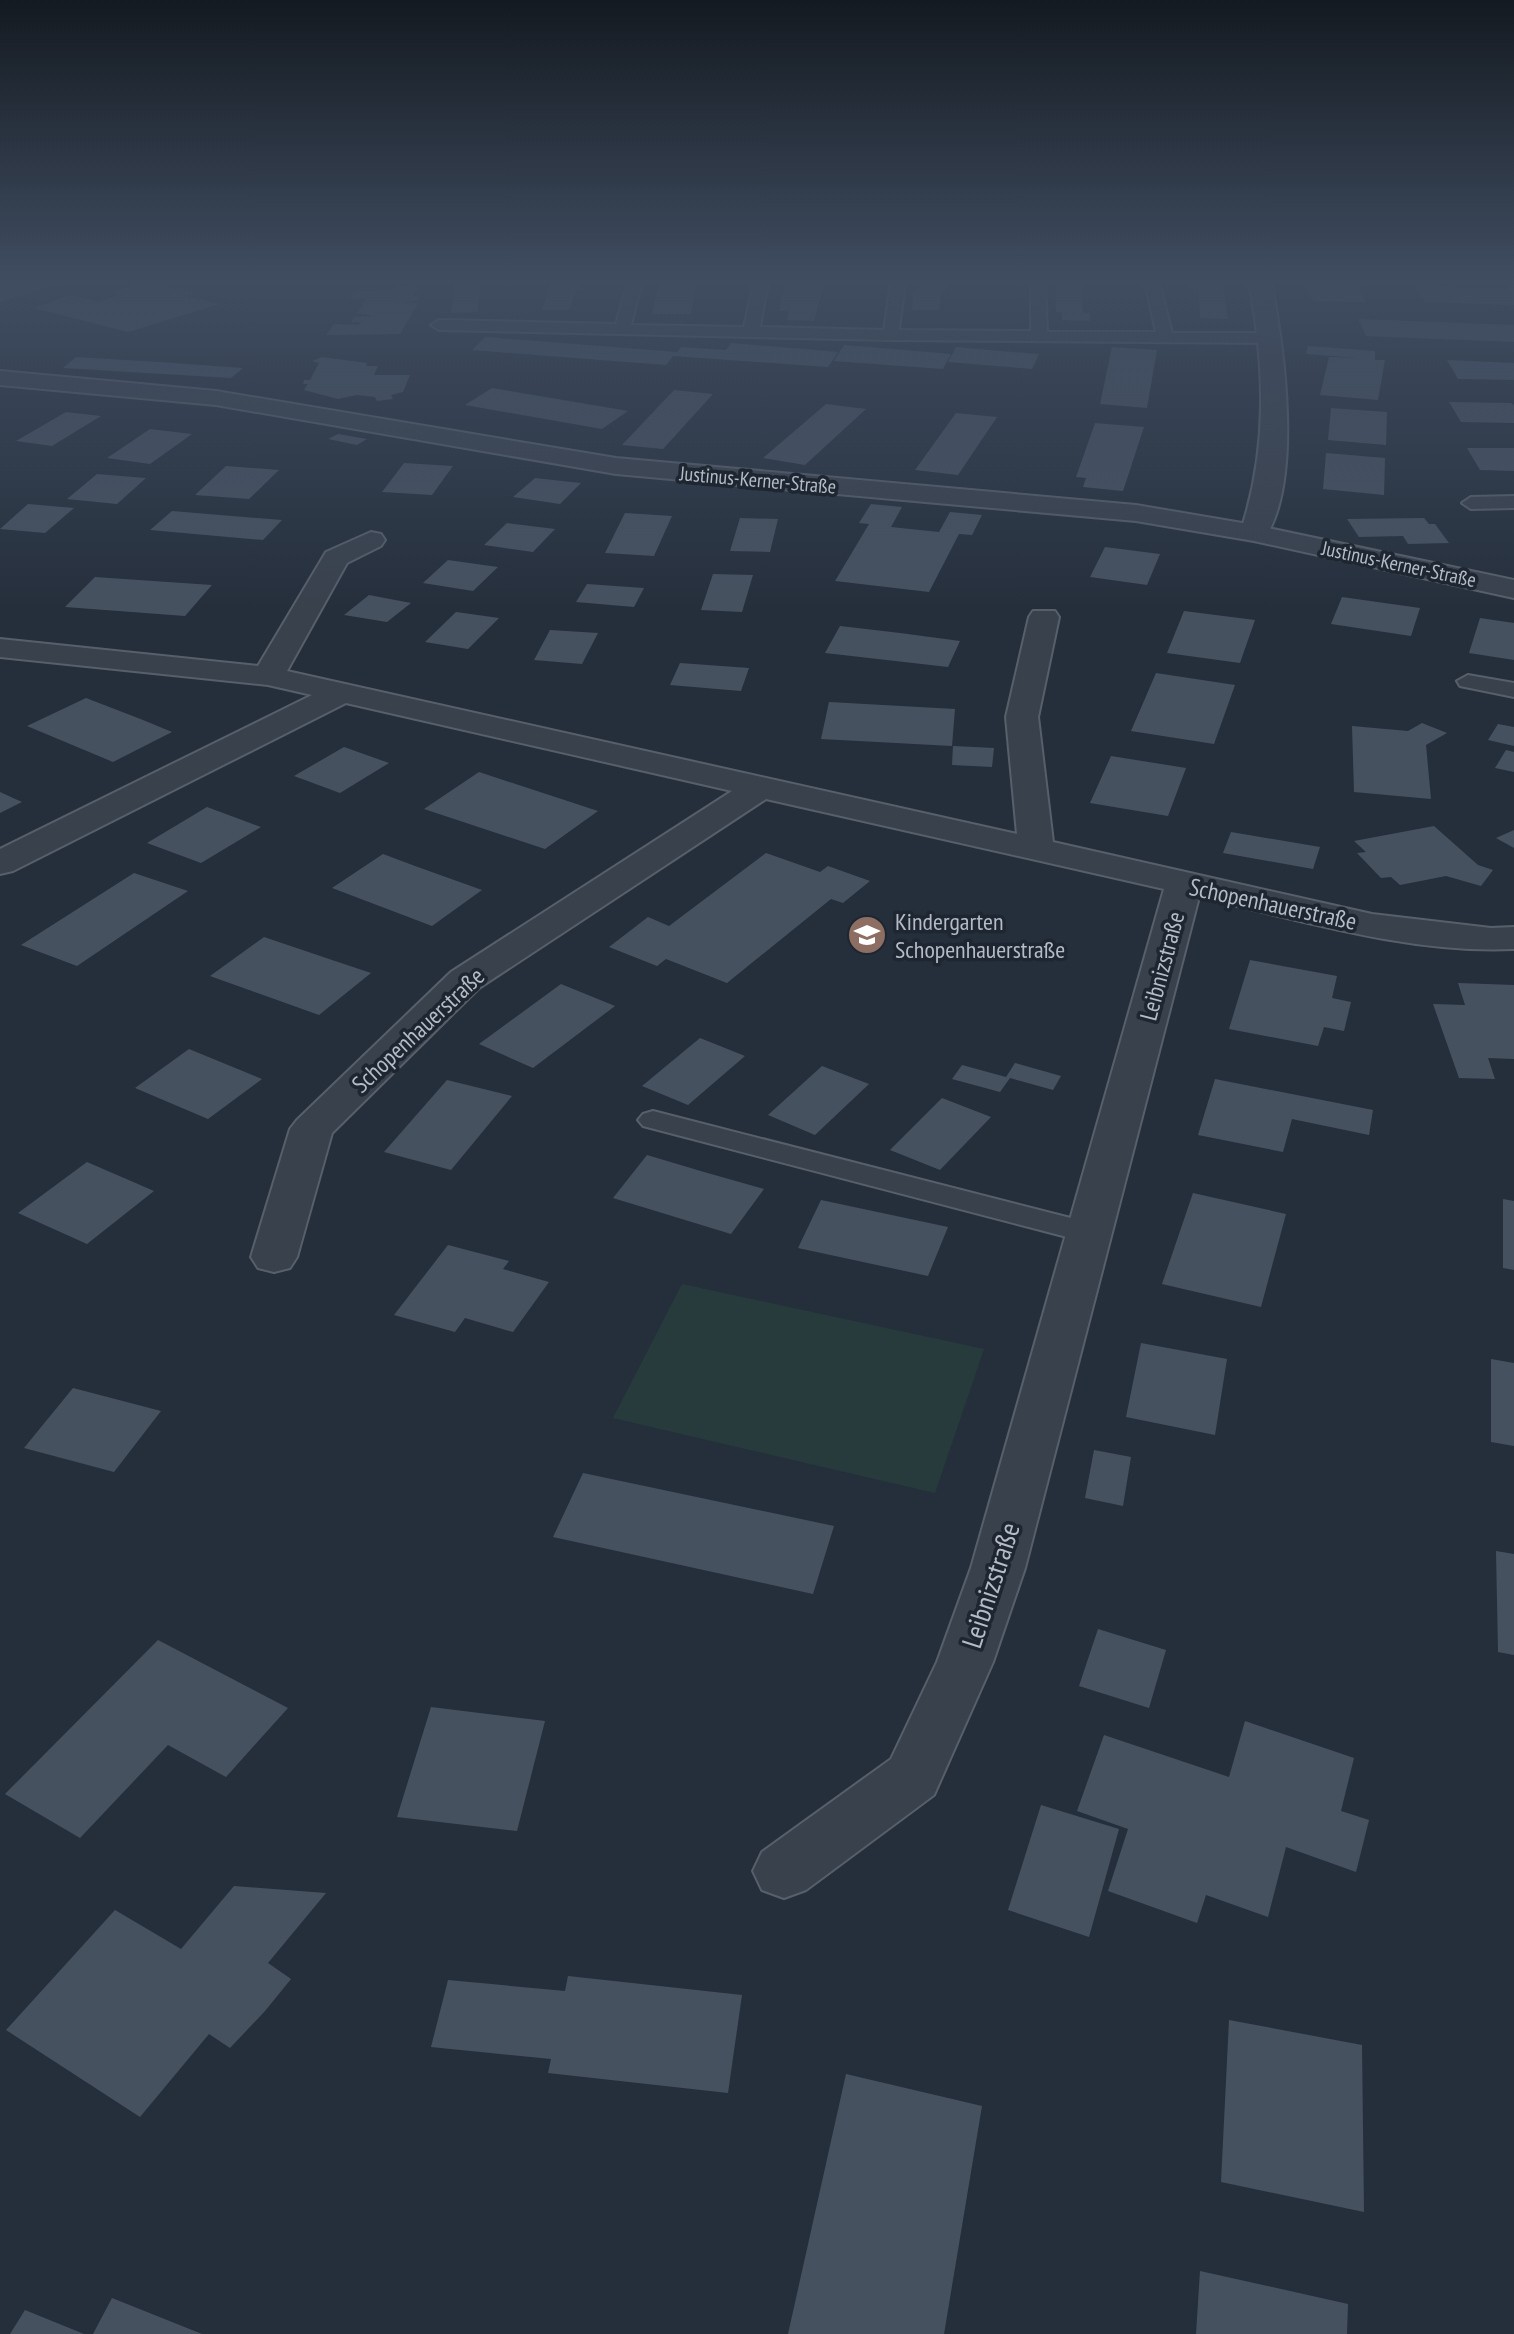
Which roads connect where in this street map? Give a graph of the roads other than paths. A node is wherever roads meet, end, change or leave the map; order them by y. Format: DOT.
graph roads {
  1 [pos="140,391"];
  2 [pos="1273,391"];
  3 [pos="1514,502"];
  4 [pos="1471,503"];
  5 [pos="1254,533"];
  6 [pos="371,540"];
  7 [pos="1514,589"];
  8 [pos="1044,617"];
  9 [pos="0,648"];
  10 [pos="268,676"];
  11 [pos="1468,681"];
  12 [pos="1514,690"];
  13 [pos="342,693"];
  14 [pos="761,787"];
  15 [pos="1036,850"];
  16 [pos="0,863"];
  17 [pos="1184,885"];
  18 [pos="1514,938"];
  19 [pos="653,1120"];
  20 [pos="1090,1233"];
  21 [pos="274,1257"];
  22 [pos="784,1871"];
  1 -- 5 [label="street, Justinus-Kerner-Straße"];
  2 -- 5 [label="street"];
  3 -- 4 [label="lane"];
  5 -- 7 [label="street, Justinus-Kerner-Straße"];
  6 -- 10 [label="street"];
  8 -- 15 [label="street"];
  9 -- 10 [label="street, Schopenhauerstraße"];
  10 -- 13 [label="street, Schopenhauerstraße"];
  11 -- 12 [label="lane"];
  13 -- 14 [label="street, Schopenhauerstraße"];
  13 -- 16 [label="street"];
  14 -- 15 [label="street, Schopenhauerstraße"];
  14 -- 21 [label="street, Schopenhauerstraße"];
  15 -- 17 [label="street, Schopenhauerstraße"];
  17 -- 18 [label="street, Schopenhauerstraße"];
  17 -- 20 [label="street, Leibnizstraße"];
  19 -- 20 [label="lane"];
  20 -- 22 [label="street, Leibnizstraße"];
}
